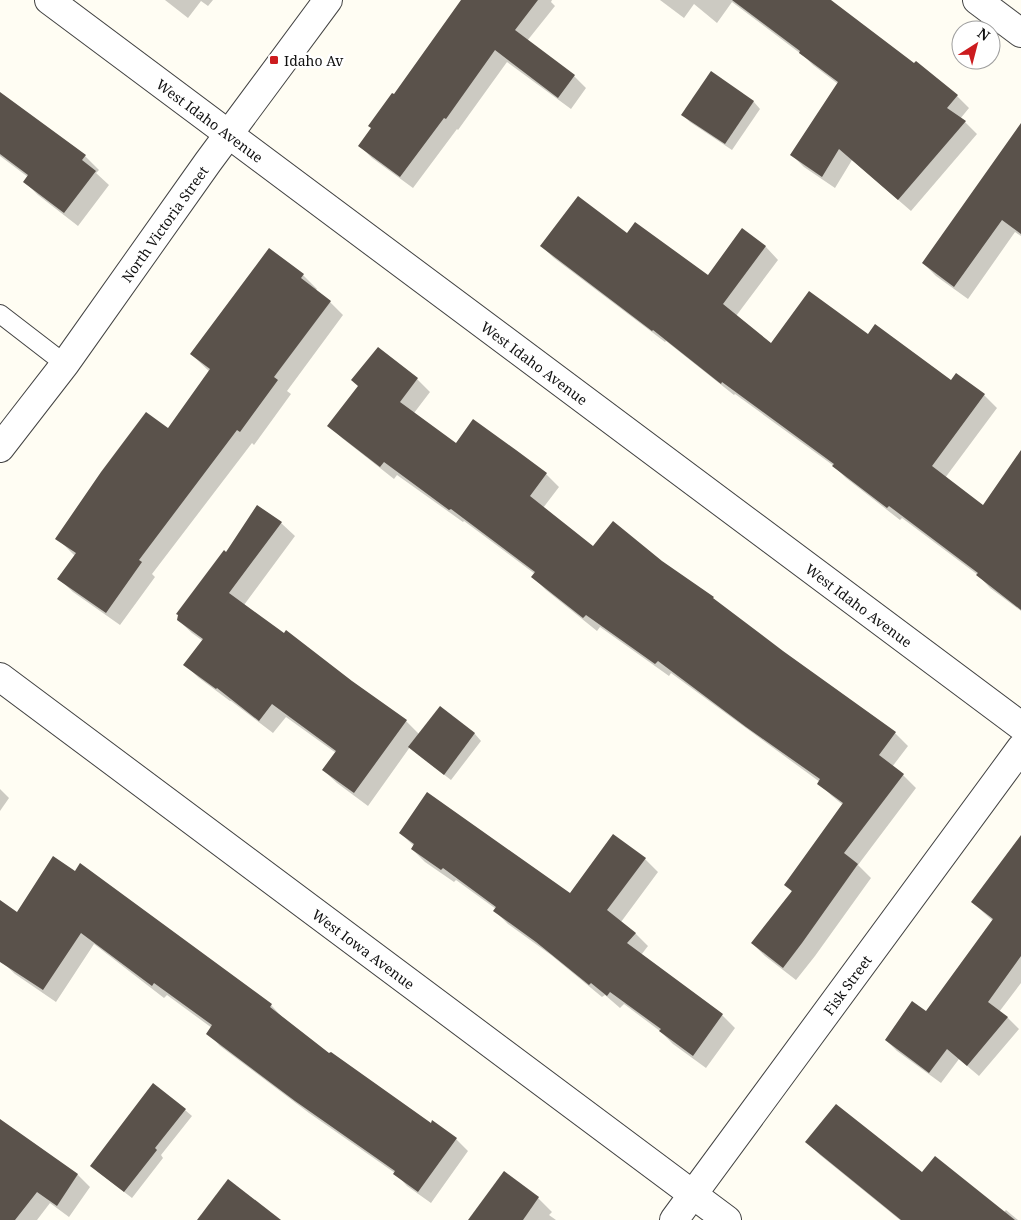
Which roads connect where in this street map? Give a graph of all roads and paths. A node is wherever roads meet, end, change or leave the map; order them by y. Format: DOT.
graph roads {
  1 [pos="49,0"];
  2 [pos="328,0"];
  3 [pos="977,0"];
  4 [pos="1021,33"];
  5 [pos="229,134"];
  6 [pos="0,314"];
  7 [pos="64,364"];
  8 [pos="0,448"];
  9 [pos="0,677"];
  10 [pos="1021,726"];
  11 [pos="1021,748"];
  12 [pos="692,1194"];
  13 [pos="674,1220"];
  14 [pos="727,1220"];
  1 -- 5 [label="street, West Idaho Avenue"];
  2 -- 5 [label="street, North Victoria Street"];
  3 -- 4 [label="street"];
  5 -- 7 [label="street, North Victoria Street"];
  5 -- 10 [label="street, West Idaho Avenue"];
  6 -- 7 [label="lane"];
  7 -- 8 [label="street, North Victoria Street"];
  9 -- 12 [label="street, West Iowa Avenue"];
  11 -- 12 [label="street, Fisk Street"];
  12 -- 13 [label="street, Fisk Street"];
  12 -- 14 [label="street, West Iowa Avenue"];
}
